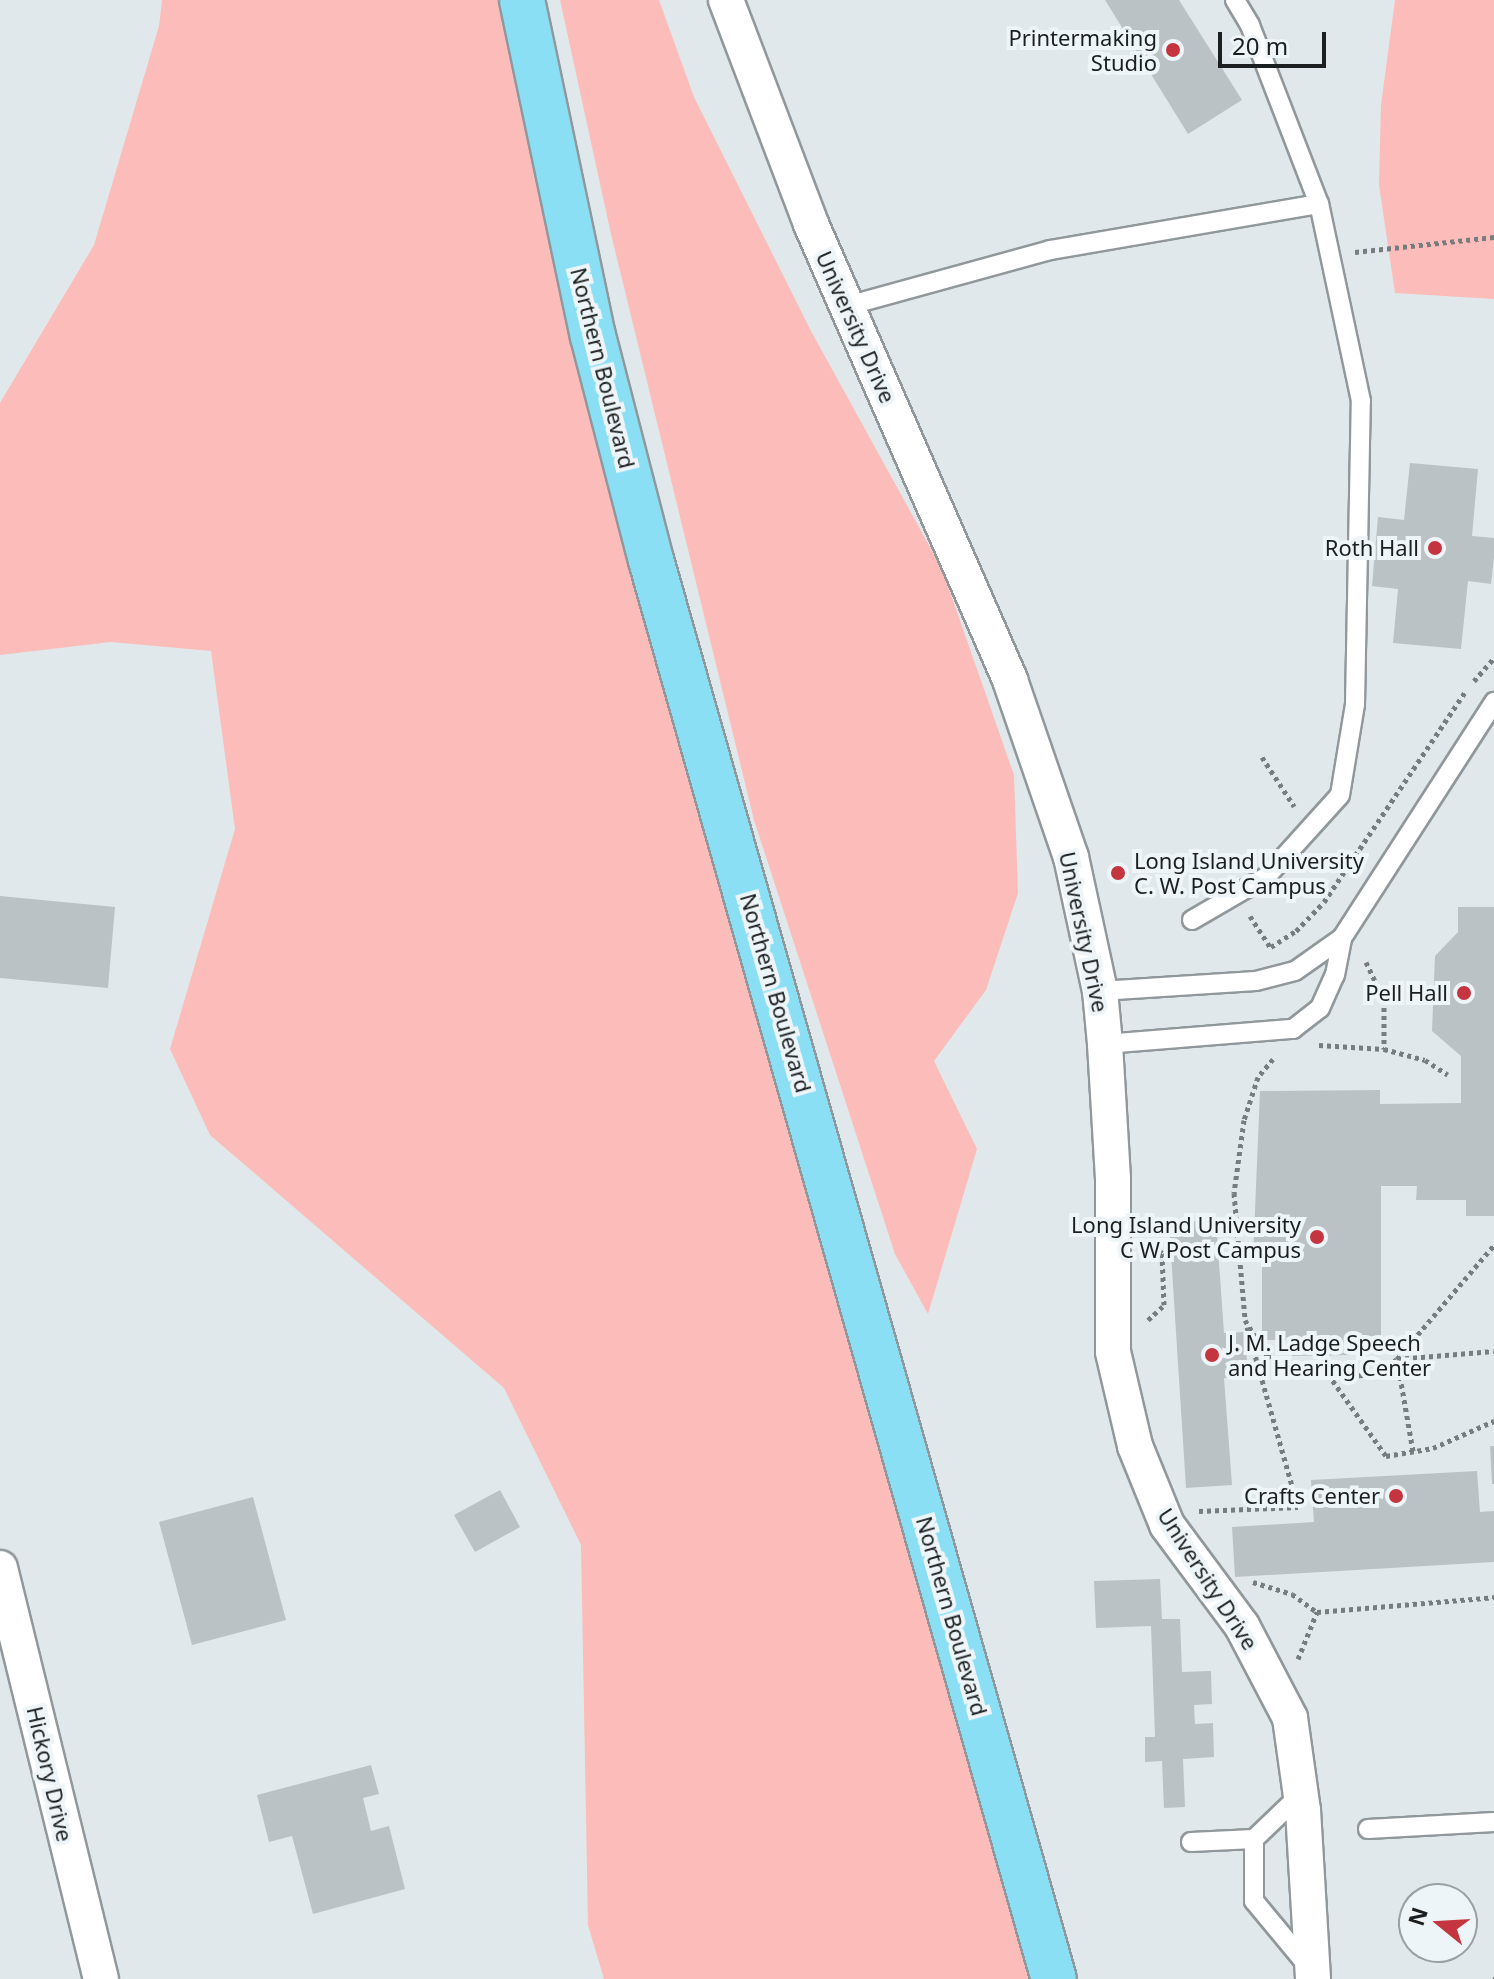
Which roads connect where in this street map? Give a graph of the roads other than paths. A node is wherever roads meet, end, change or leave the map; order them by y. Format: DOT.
graph roads {
  1 [pos="522,0"];
  2 [pos="726,0"];
  3 [pos="1235,0"];
  4 [pos="1319,204"];
  5 [pos="847,306"];
  6 [pos="1494,702"];
  7 [pos="1192,920"];
  8 [pos="1342,938"];
  9 [pos="1100,991"];
  10 [pos="1105,1044"];
  11 [pos="0,1568"];
  12 [pos="1301,1794"];
  13 [pos="1494,1822"];
  14 [pos="1368,1829"];
  15 [pos="1254,1839"];
  16 [pos="1191,1842"];
  17 [pos="1313,1975"];
  18 [pos="101,1979"];
  19 [pos="1054,1979"];
  1 -- 19 [label="main road, Northern Boulevard"];
  2 -- 5 [label="street, University Drive"];
  3 -- 4 [label="lane"];
  4 -- 5 [label="lane"];
  4 -- 7 [label="lane"];
  5 -- 9 [label="street, University Drive"];
  6 -- 8 [label="lane"];
  8 -- 9 [label="lane"];
  8 -- 10 [label="lane"];
  9 -- 10 [label="street, University Drive"];
  10 -- 12 [label="street, University Drive"];
  11 -- 18 [label="street, Hickory Drive"];
  12 -- 15 [label="lane"];
  12 -- 17 [label="street, University Drive"];
  13 -- 14 [label="lane"];
  15 -- 16 [label="lane"];
  15 -- 17 [label="lane"];
}
